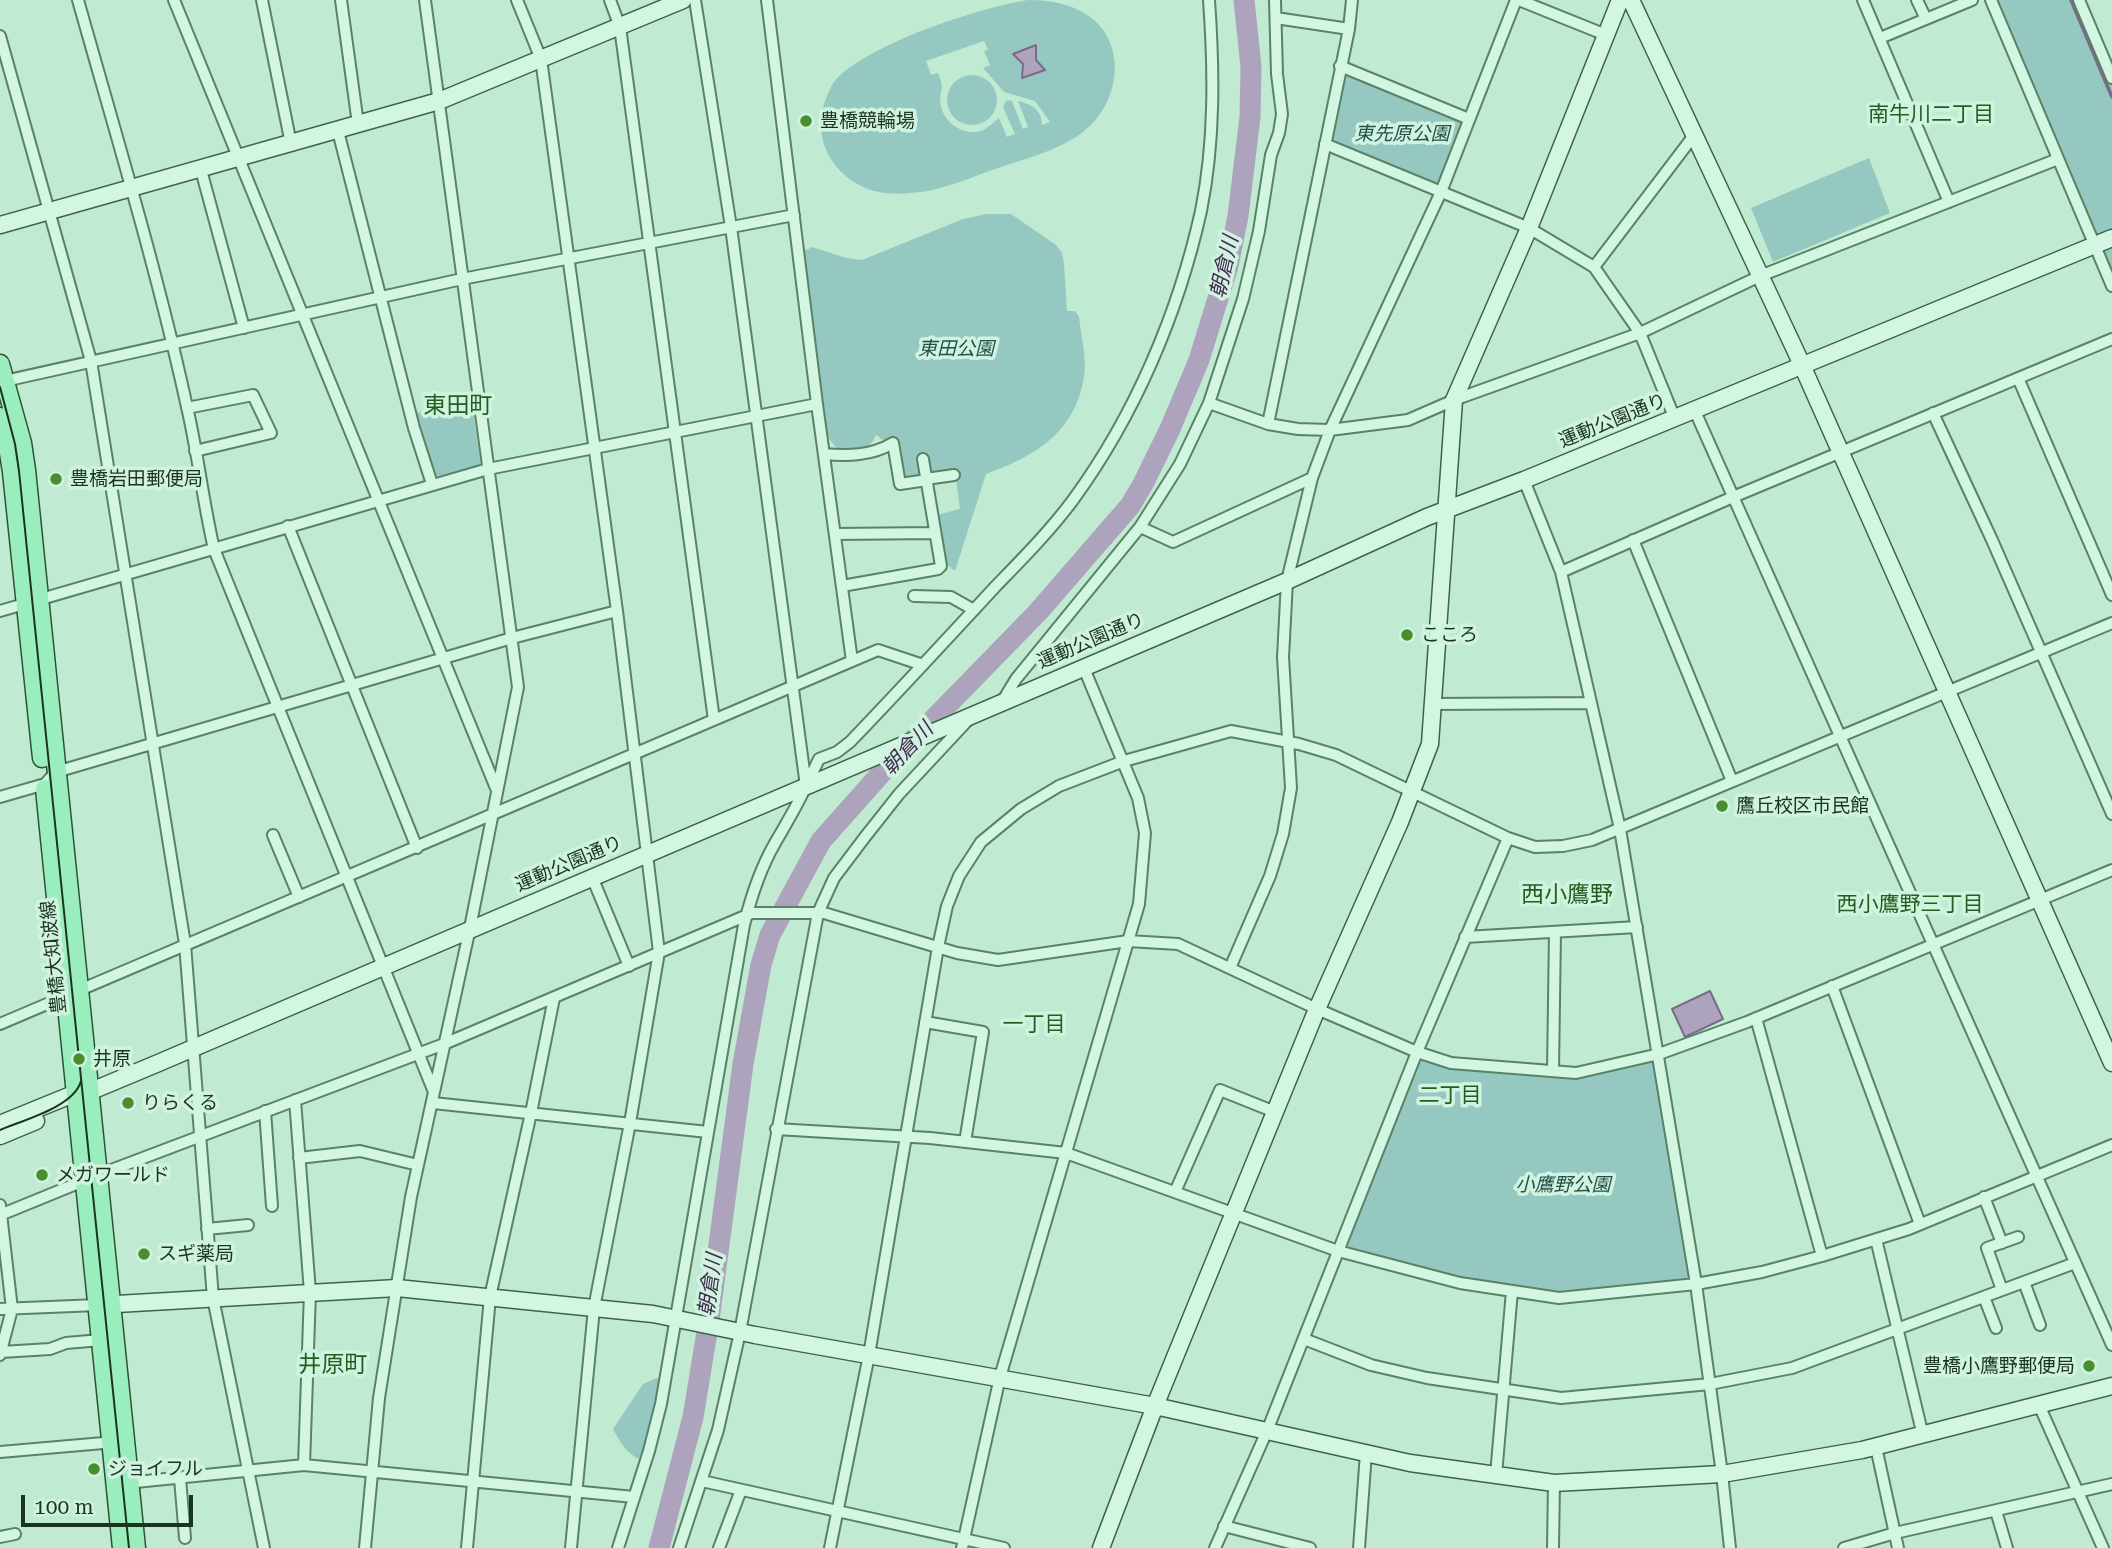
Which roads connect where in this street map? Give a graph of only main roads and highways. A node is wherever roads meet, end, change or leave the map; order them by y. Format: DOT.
graph roads {
  1 [pos="2,376"];
  2 [pos="0,417"];
  3 [pos="13,472"];
  4 [pos="104,1304"];
  5 [pos="118,1441"];
  6 [pos="123,1483"];
  7 [pos="122,1548"];
  8 [pos="136,1548"];
  1 -- 3 [label="main road, 豊橋大知波線"];
  2 -- 3 [label="main road, 豊橋大知波線"];
  3 -- 4 [label="main road, 豊橋大知波線"];
  4 -- 5 [label="main road, 豊橋大知波線"];
  4 -- 5 [label="main road, 豊橋大知波線"];
  5 -- 6 [label="main road, 豊橋大知波線"];
  6 -- 7 [label="main road, 豊橋大知波線"];
  6 -- 8 [label="main road, 豊橋大知波線"];
}
